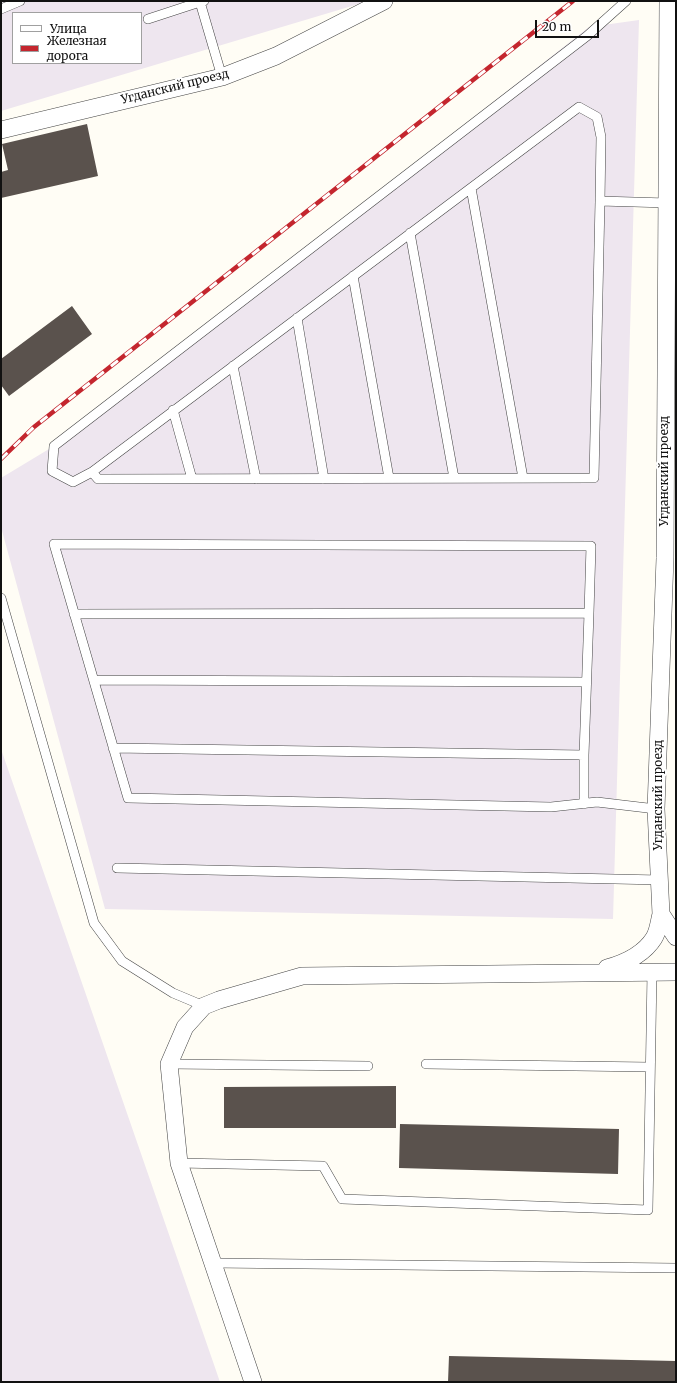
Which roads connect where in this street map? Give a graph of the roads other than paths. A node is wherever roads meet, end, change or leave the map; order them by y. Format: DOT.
graph roads {
  1 [pos="20,1"];
  2 [pos="384,1"];
  3 [pos="626,1"];
  4 [pos="668,1"];
  5 [pos="202,2"];
  6 [pos="1,9"];
  7 [pos="148,19"];
  8 [pos="222,77"];
  9 [pos="1,130"];
  10 [pos="471,188"];
  11 [pos="600,201"];
  12 [pos="667,203"];
  13 [pos="410,233"];
  14 [pos="353,276"];
  15 [pos="297,318"];
  16 [pos="233,366"];
  17 [pos="174,410"];
  18 [pos="671,455"];
  19 [pos="92,472"];
  20 [pos="324,478"];
  21 [pos="389,478"];
  22 [pos="454,478"];
  23 [pos="523,478"];
  24 [pos="192,479"];
  25 [pos="256,479"];
  26 [pos="1,598"];
  27 [pos="74,614"];
  28 [pos="589,614"];
  29 [pos="94,680"];
  30 [pos="586,682"];
  31 [pos="113,748"];
  32 [pos="584,755"];
  33 [pos="584,804"];
  34 [pos="656,809"];
  35 [pos="117,868"];
  36 [pos="660,880"];
  37 [pos="662,914"];
  38 [pos="676,937"];
  39 [pos="652,972"];
  40 [pos="676,972"];
  41 [pos="591,973"];
  42 [pos="204,1006"];
  43 [pos="169,1064"];
  44 [pos="426,1064"];
  45 [pos="368,1066"];
  46 [pos="650,1067"];
  47 [pos="179,1163"];
  48 [pos="213,1263"];
  49 [pos="676,1268"];
  50 [pos="253,1382"];
  1 -- 6 [label="lane"];
  2 -- 8 [label="street, Угданский проезд"];
  3 -- 19 [label="lane"];
  4 -- 12 [label="street, Угданский проезд"];
  5 -- 7 [label="lane"];
  5 -- 8 [label="lane"];
  8 -- 9 [label="street, Угданский проезд"];
  10 -- 11 [label="lane"];
  10 -- 13 [label="lane"];
  10 -- 23 [label="lane"];
  11 -- 12 [label="lane"];
  11 -- 23 [label="lane"];
  12 -- 18 [label="street, Угданский проезд"];
  13 -- 14 [label="lane"];
  13 -- 22 [label="lane"];
  14 -- 15 [label="lane"];
  14 -- 21 [label="lane"];
  15 -- 16 [label="lane"];
  15 -- 20 [label="lane"];
  16 -- 17 [label="lane"];
  16 -- 25 [label="lane"];
  17 -- 19 [label="lane"];
  17 -- 24 [label="lane"];
  18 -- 34 [label="street, Угданский проезд"];
  19 -- 24 [label="lane"];
  20 -- 21 [label="lane"];
  20 -- 25 [label="lane"];
  21 -- 22 [label="lane"];
  22 -- 23 [label="lane"];
  24 -- 25 [label="lane"];
  26 -- 42 [label="lane"];
  27 -- 28 [label="lane"];
  27 -- 28 [label="lane"];
  27 -- 29 [label="lane"];
  28 -- 30 [label="lane"];
  29 -- 30 [label="lane"];
  29 -- 31 [label="lane"];
  30 -- 32 [label="lane"];
  31 -- 32 [label="lane"];
  31 -- 33 [label="lane"];
  32 -- 33 [label="lane"];
  33 -- 34 [label="lane"];
  34 -- 36 [label="street, Угданский проезд"];
  35 -- 36 [label="lane"];
  36 -- 37 [label="street, Угданский проезд"];
  37 -- 38 [label="street, Угданский проезд"];
  37 -- 41 [label="street"];
  39 -- 40 [label="street"];
  39 -- 41 [label="street"];
  39 -- 46 [label="lane"];
  41 -- 42 [label="street"];
  42 -- 43 [label="street"];
  43 -- 45 [label="lane"];
  43 -- 47 [label="street"];
  44 -- 46 [label="lane"];
  46 -- 47 [label="lane"];
  47 -- 48 [label="street"];
  48 -- 49 [label="lane"];
  48 -- 50 [label="street"];
}
